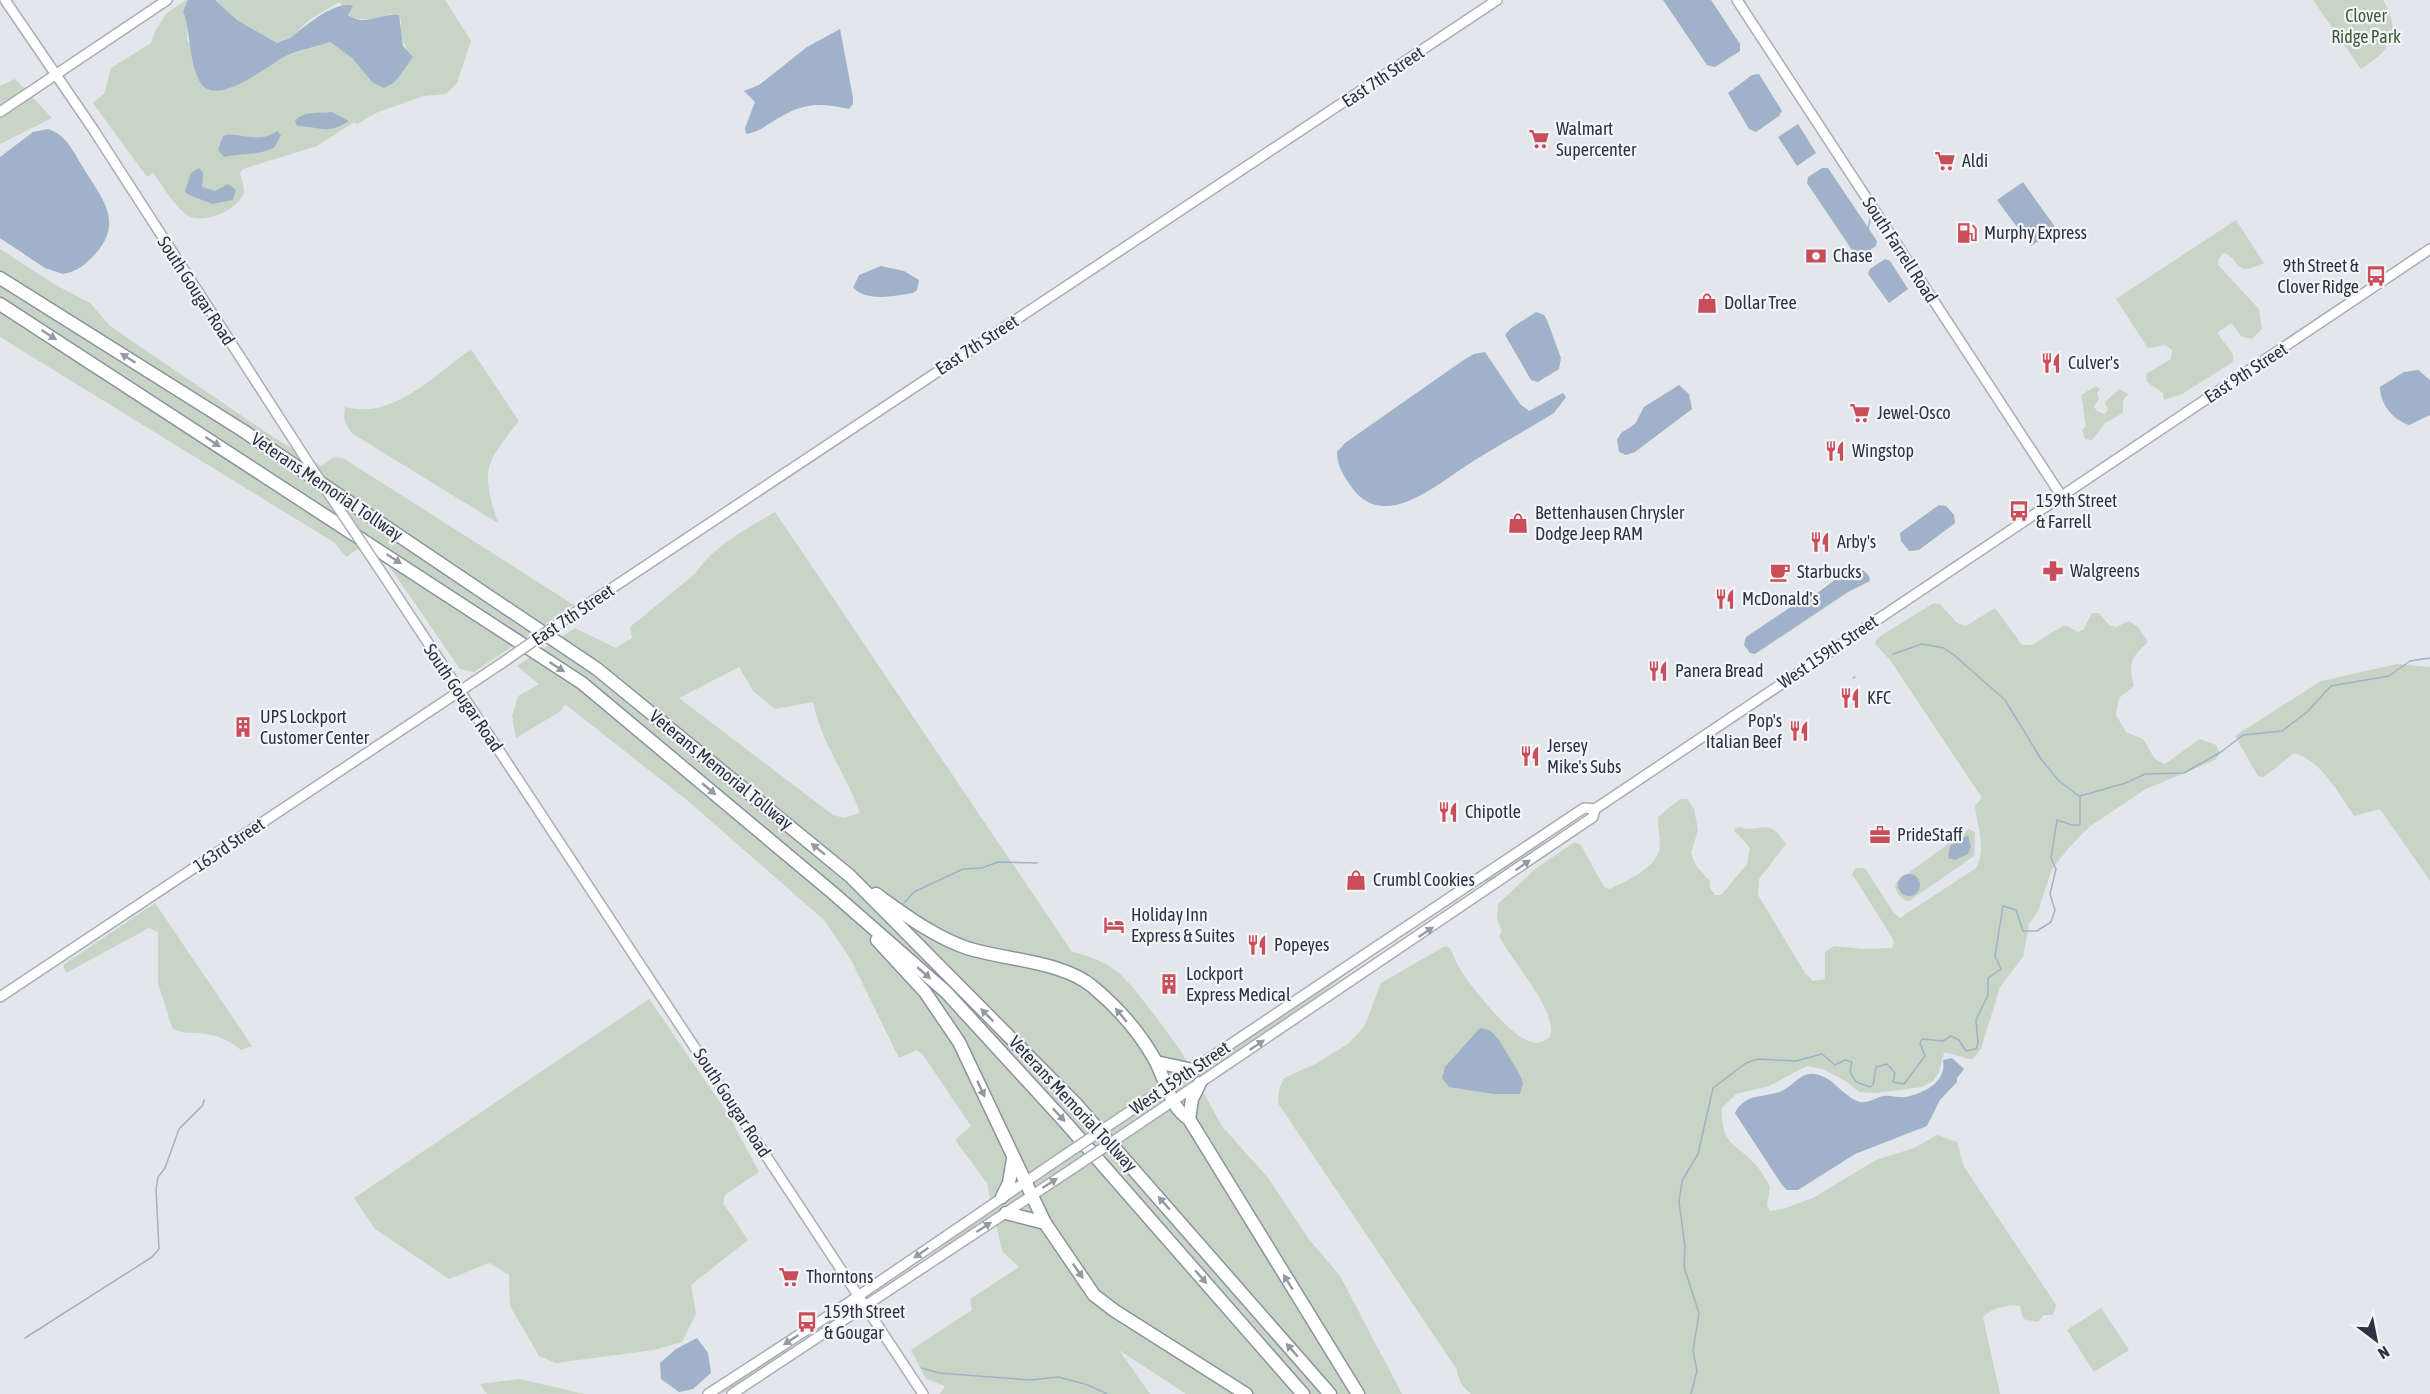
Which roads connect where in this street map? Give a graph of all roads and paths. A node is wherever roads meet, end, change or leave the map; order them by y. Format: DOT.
graph roads {
  1 [pos="5,0"];
  2 [pos="167,0"];
  3 [pos="1497,0"];
  4 [pos="1737,0"];
  5 [pos="55,75"];
  6 [pos="0,112"];
  7 [pos="2430,249"];
  8 [pos="0,278"];
  9 [pos="0,304"];
  10 [pos="2062,498"];
  11 [pos="459,692"];
  12 [pos="1595,809"];
  13 [pos="840,867"];
  14 [pos="833,893"];
  15 [pos="0,997"];
  16 [pos="1156,1062"];
  17 [pos="1193,1070"];
  18 [pos="1200,1083"];
  19 [pos="1167,1087"];
  20 [pos="1173,1101"];
  21 [pos="1189,1119"];
  22 [pos="1013,1159"];
  23 [pos="1027,1181"];
  24 [pos="1032,1196"];
  25 [pos="1002,1197"];
  26 [pos="1006,1213"];
  27 [pos="1045,1223"];
  28 [pos="858,1296"];
  29 [pos="864,1306"];
  30 [pos="708,1394"];
  31 [pos="732,1394"];
  32 [pos="923,1394"];
  33 [pos="1246,1394"];
  34 [pos="1303,1394"];
  35 [pos="1330,1394"];
  36 [pos="1358,1394"];
  1 -- 5 [label="street, South Gougar Road"];
  2 -- 5 [label="street"];
  3 -- 11 [label="street, East 7th Street, bridge"];
  4 -- 10 [label="street, South Farrell Road"];
  5 -- 6 [label="street"];
  5 -- 11 [label="street, South Gougar Road, bridge"];
  7 -- 10 [label="street, East 9th Street"];
  13 -- 8 [label="highway, Veterans Memorial Tollway, one-way"];
  9 -- 14 [label="highway, Veterans Memorial Tollway, one-way"];
  10 -- 12 [label="street, West 159th Street"];
  11 -- 15 [label="street, 163rd Street"];
  11 -- 28 [label="street, South Gougar Road"];
  12 -- 17 [label="street, West 159th Street"];
  18 -- 12 [label="street, West 159th Street, one-way"];
  16 -- 13 [label="highway, one-way"];
  35 -- 13 [label="highway, Veterans Memorial Tollway, one-way"];
  14 -- 22 [label="highway, one-way"];
  14 -- 34 [label="highway, Veterans Memorial Tollway, one-way"];
  16 -- 17 [label="highway"];
  16 -- 19 [label="highway"];
  17 -- 19 [label="street, West 159th Street"];
  18 -- 20 [label="street, West 159th Street"];
  18 -- 21 [label="highway"];
  19 -- 20 [label="highway"];
  19 -- 23 [label="street, West 159th Street, bridge"];
  20 -- 21 [label="highway"];
  24 -- 20 [label="street, West 159th Street, one-way, bridge"];
  36 -- 21 [label="highway, one-way"];
  22 -- 23 [label="highway"];
  22 -- 25 [label="highway"];
  23 -- 24 [label="highway"];
  23 -- 25 [label="street, West 159th Street"];
  24 -- 26 [label="street, West 159th Street"];
  24 -- 27 [label="highway"];
  25 -- 28 [label="street, West 159th Street, one-way"];
  26 -- 27 [label="highway"];
  29 -- 26 [label="street, West 159th Street, one-way"];
  27 -- 33 [label="highway, one-way"];
  28 -- 29 [label="street, South Gougar Road"];
  28 -- 30 [label="street, West 159th Street, one-way"];
  29 -- 31 [label="street, West 159th Street"];
  29 -- 32 [label="street, South Gougar Road"];
}
